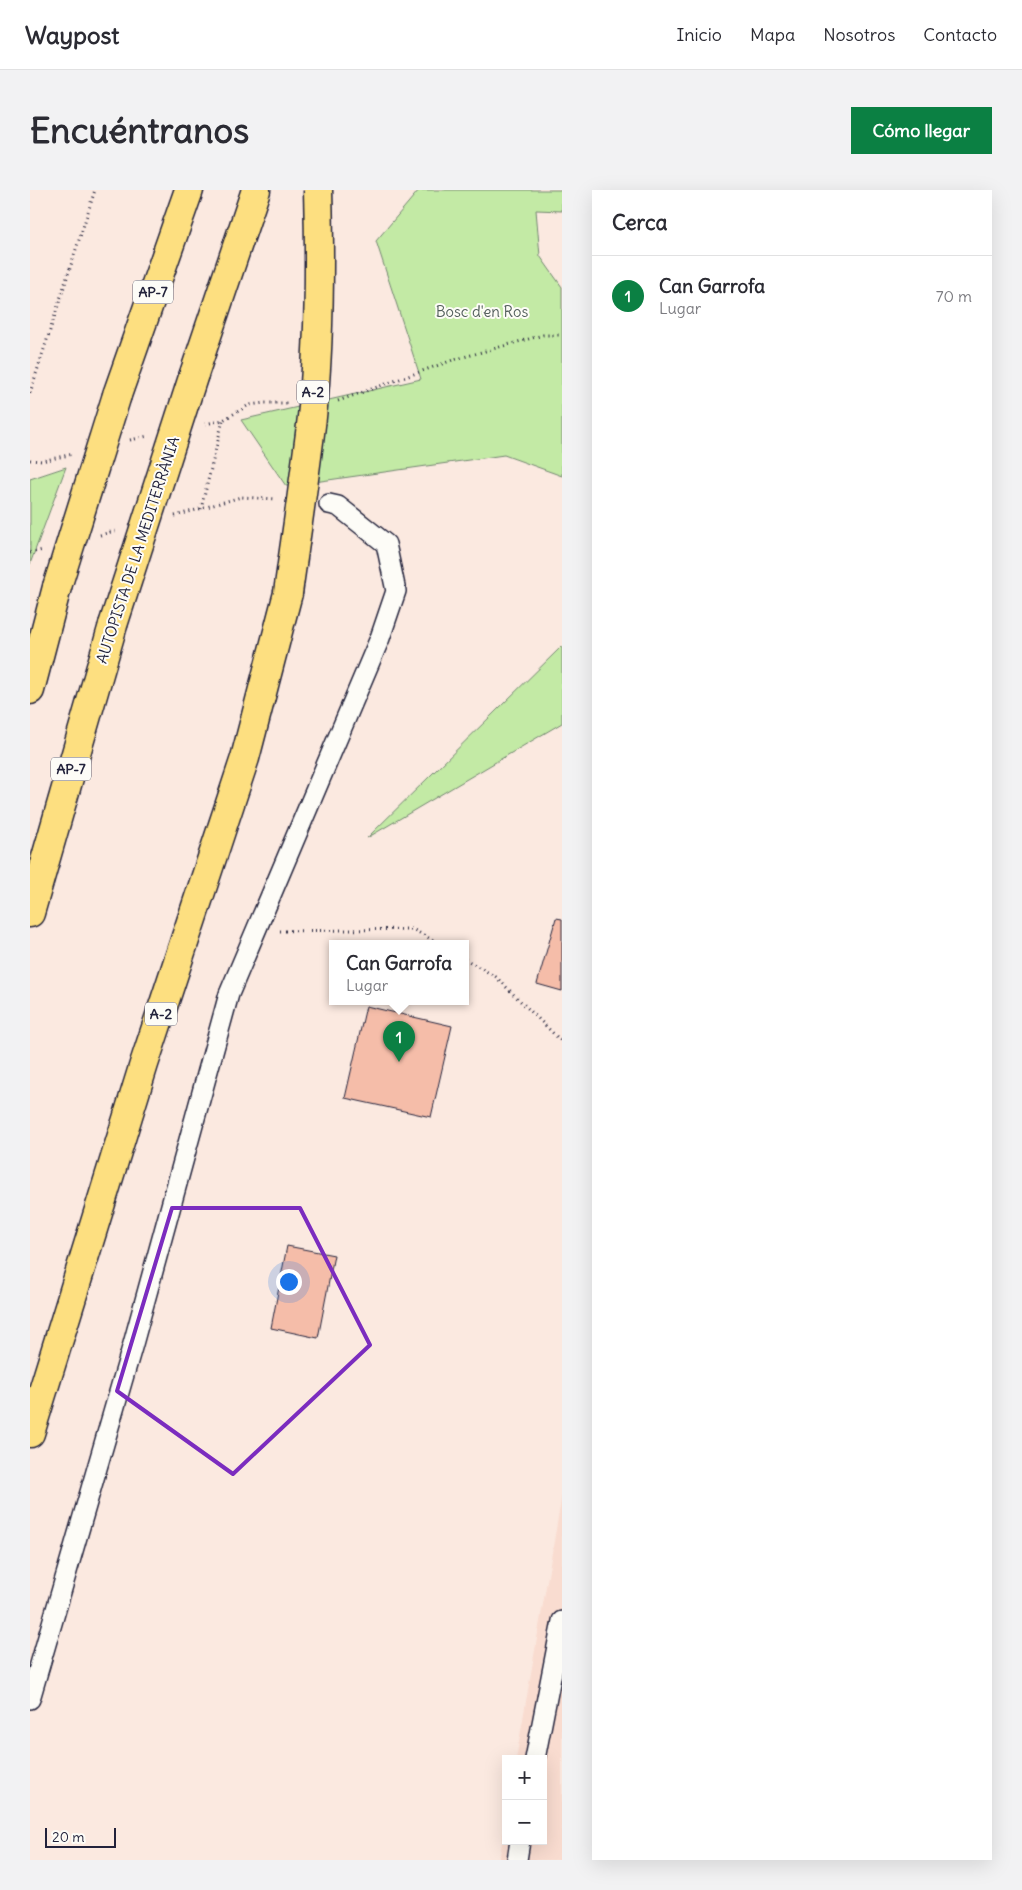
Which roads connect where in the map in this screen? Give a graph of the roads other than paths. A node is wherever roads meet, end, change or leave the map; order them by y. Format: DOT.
graph roads {
  1 [pos="189,190"];
  2 [pos="256,190"];
  3 [pos="318,190"];
  4 [pos="328,504"];
  5 [pos="30,690"];
  6 [pos="30,913"];
  7 [pos="30,1433"];
  8 [pos="562,1621"];
  9 [pos="30,1699"];
  10 [pos="536,1755"];
  11 [pos="519,1845"];
  12 [pos="517,1860"];
  1 -- 5 [label="highway, AP-7, bridge"];
  2 -- 6 [label="highway, AUTOPISTA DE LA MEDITERRÀNIA / AP-7, bridge"];
  3 -- 7 [label="highway, A-2, bridge"];
  4 -- 9 [label="street"];
  8 -- 10 [label="street"];
  11 -- 12 [label="street"];
}
